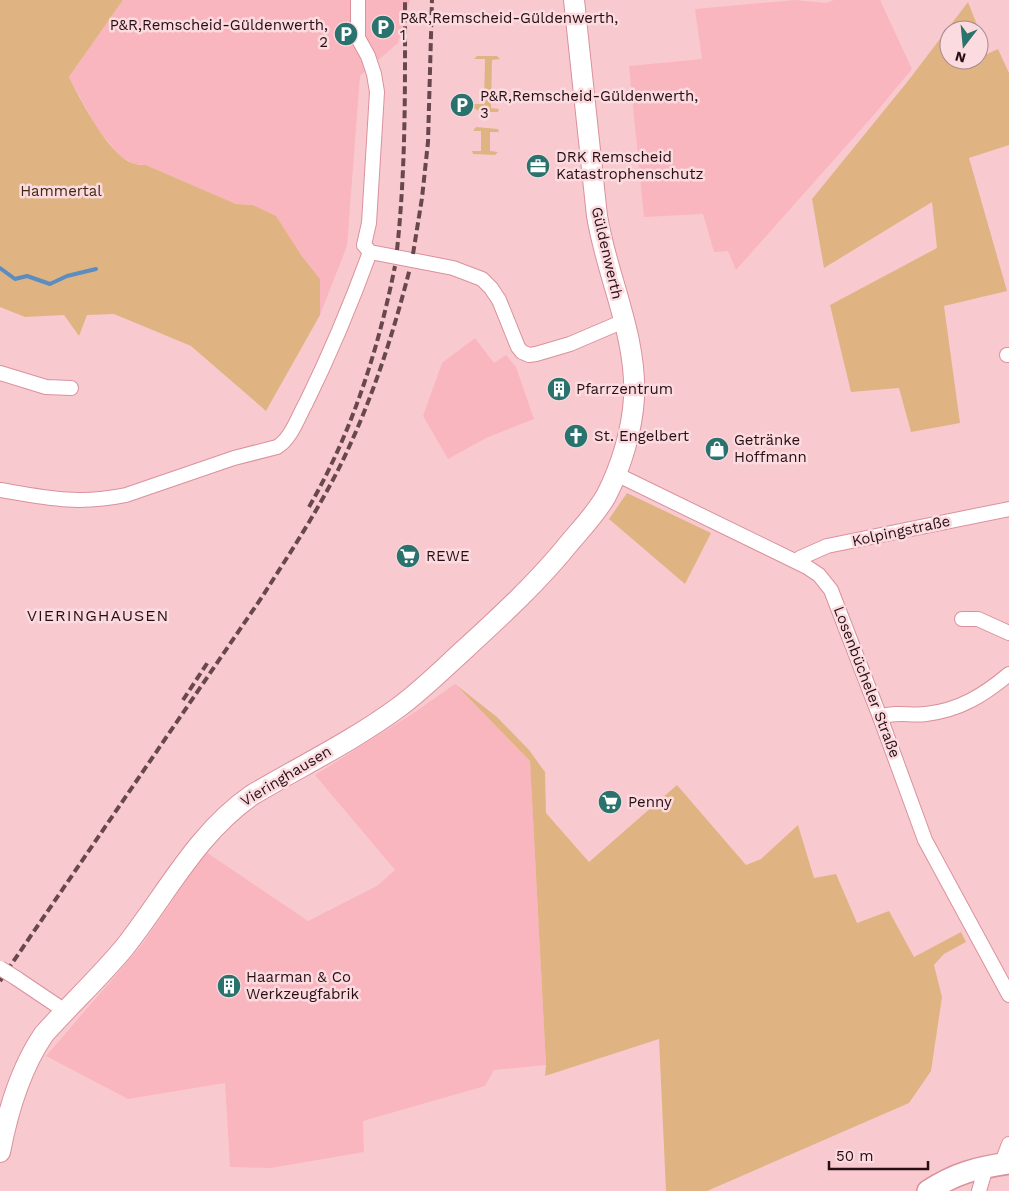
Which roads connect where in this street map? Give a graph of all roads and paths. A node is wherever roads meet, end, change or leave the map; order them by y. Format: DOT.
graph roads {
  1 [pos="358,0"];
  2 [pos="574,0"];
  3 [pos="370,252"];
  4 [pos="624,321"];
  5 [pos="0,373"];
  6 [pos="71,388"];
  7 [pos="616,474"];
  8 [pos="0,490"];
  9 [pos="1009,509"];
  10 [pos="798,562"];
  11 [pos="962,619"];
  12 [pos="1009,633"];
  13 [pos="1009,674"];
  14 [pos="880,717"];
  15 [pos="0,968"];
  16 [pos="1009,995"];
  17 [pos="65,1011"];
  18 [pos="1009,1144"];
  19 [pos="0,1152"];
  20 [pos="998,1165"];
  21 [pos="928,1191"];
  22 [pos="979,1191"];
  1 -- 3 [label="street"];
  2 -- 4 [label="main road, Güldenwerth"];
  3 -- 4 [label="street"];
  3 -- 8 [label="street"];
  4 -- 7 [label="main road, Güldenwerth"];
  5 -- 6 [label="street"];
  7 -- 10 [label="street, Losenbücheler Straße"];
  7 -- 17 [label="main road, Vieringhausen"];
  9 -- 10 [label="street, Kolpingstraße"];
  10 -- 14 [label="street, Losenbücheler Straße"];
  11 -- 12 [label="street"];
  13 -- 14 [label="street"];
  14 -- 16 [label="street, Losenbücheler Straße"];
  15 -- 17 [label="street, bridge"];
  17 -- 19 [label="main road, Vieringhausen"];
  18 -- 20 [label="street"];
  20 -- 21 [label="main road"];
  20 -- 22 [label="street"];
}
